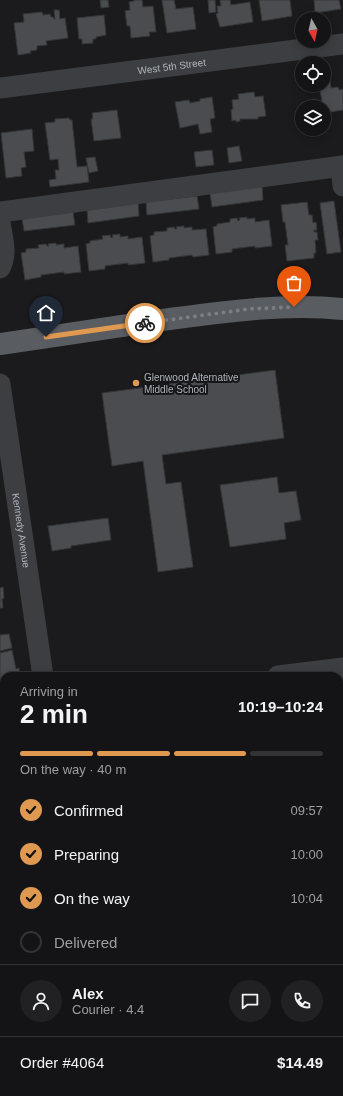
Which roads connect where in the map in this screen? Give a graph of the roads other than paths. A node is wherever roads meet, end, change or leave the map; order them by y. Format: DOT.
graph roads {
  1 [pos="343,44"];
  2 [pos="0,88"];
  3 [pos="342,173"];
  4 [pos="0,212"];
  5 [pos="0,222"];
  6 [pos="0,268"];
  7 [pos="343,309"];
  8 [pos="0,344"];
  9 [pos="0,384"];
  10 [pos="8,495"];
  11 [pos="343,668"];
  12 [pos="42,672"];
  13 [pos="310,672"];
  1 -- 2 [label="street, West 5th Street"];
  3 -- 4 [label="street"];
  5 -- 6 [label="street"];
  7 -- 8 [label="main road"];
  9 -- 10 [label="street, Kennedy Avenue"];
  10 -- 12 [label="street, Kennedy Avenue"];
  11 -- 13 [label="street"];
}
